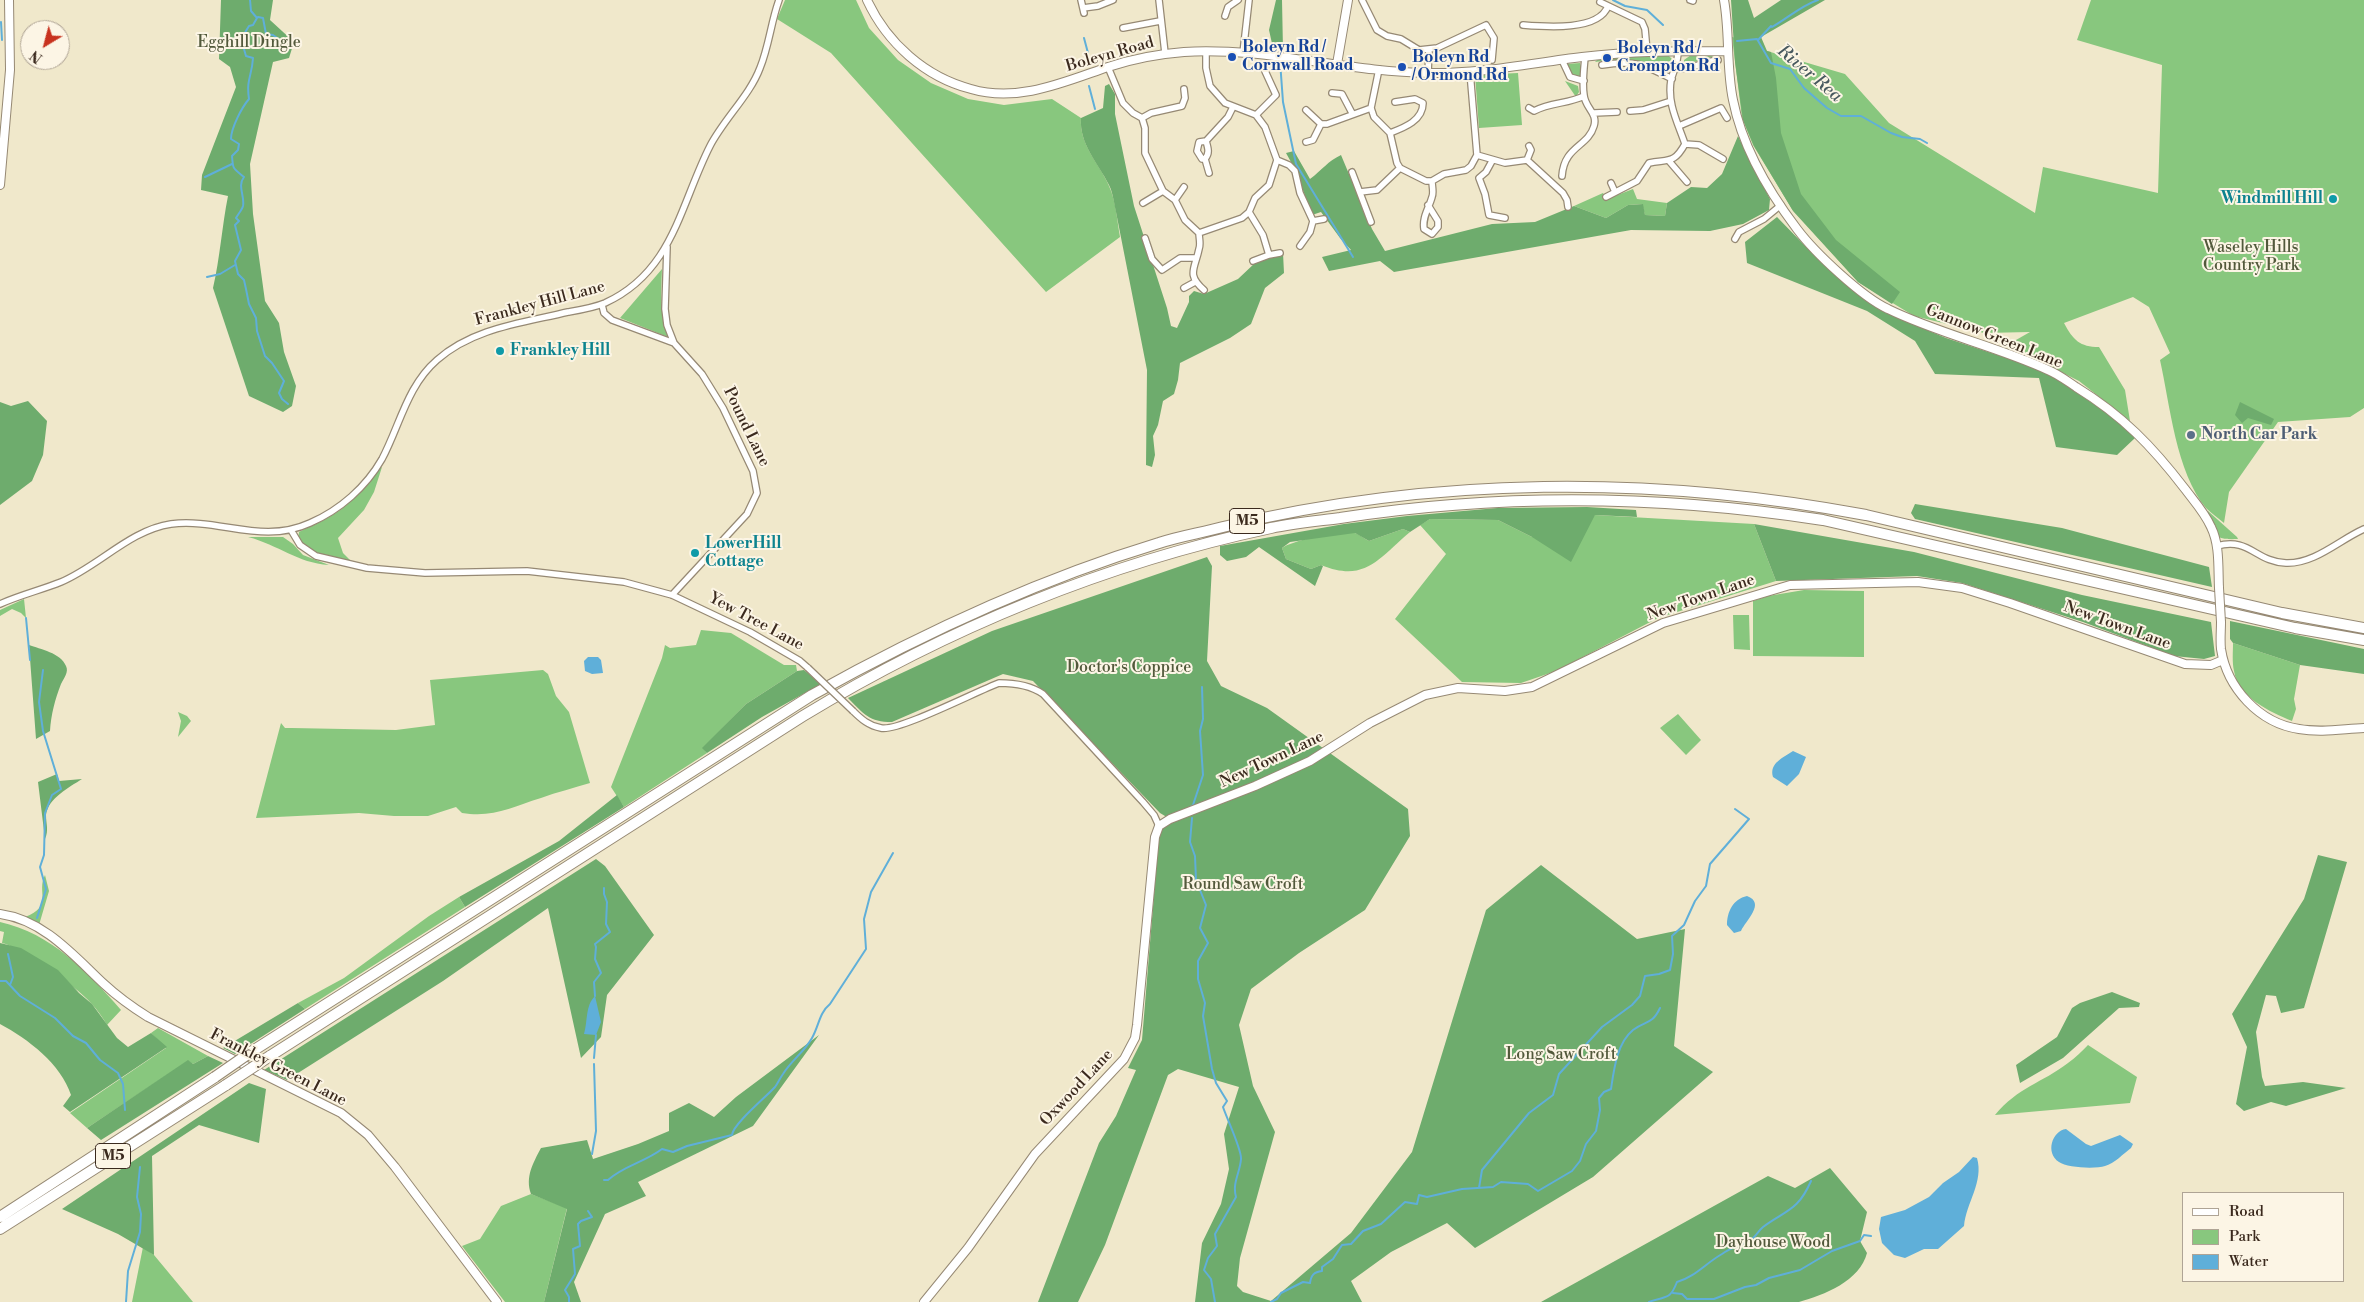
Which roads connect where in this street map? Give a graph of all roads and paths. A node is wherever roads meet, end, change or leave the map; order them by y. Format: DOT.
graph roads {
  1 [pos="9,0"];
  2 [pos="779,0"];
  3 [pos="867,0"];
  4 [pos="1081,0"];
  5 [pos="1113,0"];
  6 [pos="1159,0"];
  7 [pos="1238,0"];
  8 [pos="1249,0"];
  9 [pos="1348,0"];
  10 [pos="1362,0"];
  11 [pos="1724,0"];
  12 [pos="1600,2"];
  13 [pos="1608,6"];
  14 [pos="1225,16"];
  15 [pos="1491,20"];
  16 [pos="1160,21"];
  17 [pos="1486,25"];
  18 [pos="1523,25"];
  19 [pos="1123,28"];
  20 [pos="1429,50"];
  21 [pos="1206,51"];
  22 [pos="1647,51"];
  23 [pos="1678,51"];
  24 [pos="1728,51"];
  25 [pos="1165,53"];
  26 [pos="1243,53"];
  27 [pos="1585,57"];
  28 [pos="1492,60"];
  29 [pos="1562,60"];
  30 [pos="1718,60"];
  31 [pos="1337,64"];
  32 [pos="1602,65"];
  33 [pos="1108,67"];
  34 [pos="1677,68"];
  35 [pos="1379,69"];
  36 [pos="1266,71"];
  37 [pos="1470,72"];
  38 [pos="1428,73"];
  39 [pos="1672,80"];
  40 [pos="1584,81"];
  41 [pos="1184,89"];
  42 [pos="1332,93"];
  43 [pos="1584,96"];
  44 [pos="1671,101"];
  45 [pos="1395,102"];
  46 [pos="1233,107"];
  47 [pos="1371,108"];
  48 [pos="1529,108"];
  49 [pos="1306,110"];
  50 [pos="1617,112"];
  51 [pos="1630,112"];
  52 [pos="1352,113"];
  53 [pos="1594,114"];
  54 [pos="1256,116"];
  55 [pos="1142,118"];
  56 [pos="1727,118"];
  57 [pos="1321,124"];
  58 [pos="1679,126"];
  59 [pos="1390,133"];
  60 [pos="1206,141"];
  61 [pos="1306,142"];
  62 [pos="1685,144"];
  63 [pos="1529,146"];
  64 [pos="1477,155"];
  65 [pos="1205,159"];
  66 [pos="1723,159"];
  67 [pos="1277,160"];
  68 [pos="1492,160"];
  69 [pos="1527,160"];
  70 [pos="1669,161"];
  71 [pos="1400,168"];
  72 [pos="1352,172"];
  73 [pos="1209,173"];
  74 [pos="1562,176"];
  75 [pos="1432,181"];
  76 [pos="1688,182"];
  77 [pos="1611,183"];
  78 [pos="0,185"];
  79 [pos="1184,187"];
  80 [pos="1162,191"];
  81 [pos="1360,192"];
  82 [pos="1615,192"];
  83 [pos="1606,197"];
  84 [pos="1175,200"];
  85 [pos="1143,203"];
  86 [pos="1781,205"];
  87 [pos="1428,206"];
  88 [pos="1568,207"];
  89 [pos="1249,212"];
  90 [pos="1505,218"];
  91 [pos="1324,219"];
  92 [pos="1313,221"];
  93 [pos="1371,222"];
  94 [pos="1199,233"];
  95 [pos="1145,238"];
  96 [pos="1735,239"];
  97 [pos="1300,246"];
  98 [pos="667,247"];
  99 [pos="1280,253"];
  100 [pos="1269,255"];
  101 [pos="1196,258"];
  102 [pos="1253,261"];
  103 [pos="1195,282"];
  104 [pos="1184,288"];
  105 [pos="1204,290"];
  106 [pos="602,304"];
  107 [pos="674,343"];
  108 [pos="2364,529"];
  109 [pos="292,530"];
  110 [pos="2217,546"];
  111 [pos="672,594"];
  112 [pos="0,604"];
  113 [pos="2364,628"];
  114 [pos="2364,640"];
  115 [pos="2224,660"];
  116 [pos="2364,728"];
  117 [pos="1159,826"];
  118 [pos="0,914"];
  119 [pos="0,1216"];
  120 [pos="0,1229"];
  121 [pos="497,1302"];
  122 [pos="924,1302"];
  1 -- 78 [label="street"];
  2 -- 98 [label="street, Frankley Hill Lane"];
  3 -- 33 [label="street, Boleyn Road"];
  4 -- 5 [label="street"];
  6 -- 16 [label="street"];
  7 -- 14 [label="street"];
  8 -- 26 [label="street"];
  9 -- 31 [label="street"];
  10 -- 20 [label="street"];
  11 -- 24 [label="street, Gannow Green Lane"];
  12 -- 13 [label="street"];
  13 -- 18 [label="street"];
  13 -- 22 [label="street"];
  15 -- 17 [label="street"];
  16 -- 19 [label="street"];
  16 -- 25 [label="street"];
  17 -- 20 [label="street"];
  17 -- 28 [label="street"];
  20 -- 38 [label="street"];
  21 -- 25 [label="street, Boleyn Road"];
  21 -- 26 [label="street, Boleyn Road"];
  21 -- 46 [label="street"];
  22 -- 23 [label="street, Boleyn Road"];
  22 -- 27 [label="street, Boleyn Road"];
  23 -- 24 [label="street, Boleyn Road"];
  23 -- 34 [label="street"];
  24 -- 86 [label="street, Gannow Green Lane"];
  25 -- 33 [label="street, Boleyn Road"];
  26 -- 31 [label="street, Boleyn Road"];
  27 -- 29 [label="street, Boleyn Road"];
  27 -- 40 [label="street"];
  29 -- 37 [label="street, Boleyn Road"];
  29 -- 40 [label="street"];
  30 -- 34 [label="street"];
  31 -- 35 [label="street, Boleyn Road"];
  32 -- 39 [label="street"];
  33 -- 55 [label="street"];
  34 -- 39 [label="street"];
  35 -- 38 [label="street, Boleyn Road"];
  35 -- 47 [label="street"];
  36 -- 54 [label="street"];
  37 -- 38 [label="street, Boleyn Road"];
  37 -- 64 [label="street"];
  39 -- 44 [label="street"];
  40 -- 43 [label="street"];
  41 -- 55 [label="street"];
  42 -- 52 [label="street"];
  43 -- 48 [label="street"];
  43 -- 53 [label="street"];
  44 -- 51 [label="street"];
  44 -- 58 [label="street"];
  45 -- 59 [label="street"];
  46 -- 54 [label="street"];
  46 -- 60 [label="street"];
  47 -- 52 [label="street"];
  47 -- 59 [label="street"];
  49 -- 57 [label="street"];
  50 -- 53 [label="street"];
  52 -- 57 [label="street"];
  53 -- 74 [label="street"];
  54 -- 67 [label="street"];
  55 -- 80 [label="street"];
  56 -- 58 [label="street"];
  57 -- 61 [label="street"];
  58 -- 62 [label="street"];
  59 -- 71 [label="street"];
  60 -- 65 [label="street"];
  60 -- 65 [label="street"];
  62 -- 66 [label="street"];
  62 -- 70 [label="street"];
  63 -- 69 [label="street"];
  64 -- 68 [label="street"];
  64 -- 75 [label="street"];
  65 -- 73 [label="street"];
  67 -- 89 [label="street"];
  67 -- 92 [label="street"];
  68 -- 69 [label="street"];
  68 -- 90 [label="street"];
  69 -- 88 [label="street"];
  70 -- 76 [label="street"];
  70 -- 82 [label="street"];
  71 -- 75 [label="street"];
  71 -- 81 [label="street"];
  72 -- 81 [label="street"];
  75 -- 87 [label="street"];
  77 -- 82 [label="street"];
  79 -- 84 [label="street"];
  80 -- 84 [label="street"];
  80 -- 85 [label="street"];
  81 -- 93 [label="street"];
  82 -- 83 [label="street"];
  84 -- 94 [label="street"];
  86 -- 96 [label="street"];
  86 -- 110 [label="street, Gannow Green Lane"];
  89 -- 94 [label="street"];
  89 -- 100 [label="street"];
  91 -- 92 [label="street"];
  92 -- 97 [label="street"];
  94 -- 101 [label="street"];
  95 -- 101 [label="street"];
  98 -- 106 [label="street, Frankley Hill Lane"];
  98 -- 107 [label="street, Pound Lane"];
  99 -- 100 [label="street"];
  100 -- 102 [label="street"];
  101 -- 103 [label="street"];
  103 -- 104 [label="street"];
  103 -- 105 [label="street"];
  106 -- 107 [label="street, Pound Lane"];
  106 -- 109 [label="street, Frankley Hill Lane"];
  107 -- 111 [label="street, Pound Lane"];
  108 -- 110 [label="street"];
  109 -- 111 [label="street, Yew Tree Lane"];
  109 -- 112 [label="street, Frankley Hill Lane"];
  110 -- 115 [label="street, Gannow Green Lane, bridge"];
  111 -- 117 [label="street, Yew Tree Lane, bridge"];
  113 -- 119 [label="highway, M5, bridge"];
  114 -- 120 [label="highway, M5, bridge"];
  115 -- 116 [label="street, Gannow Green Lane"];
  115 -- 117 [label="street, New Town Lane"];
  117 -- 122 [label="street, Oxwood Lane"];
  118 -- 121 [label="street, Frankley Green Lane"];
}
